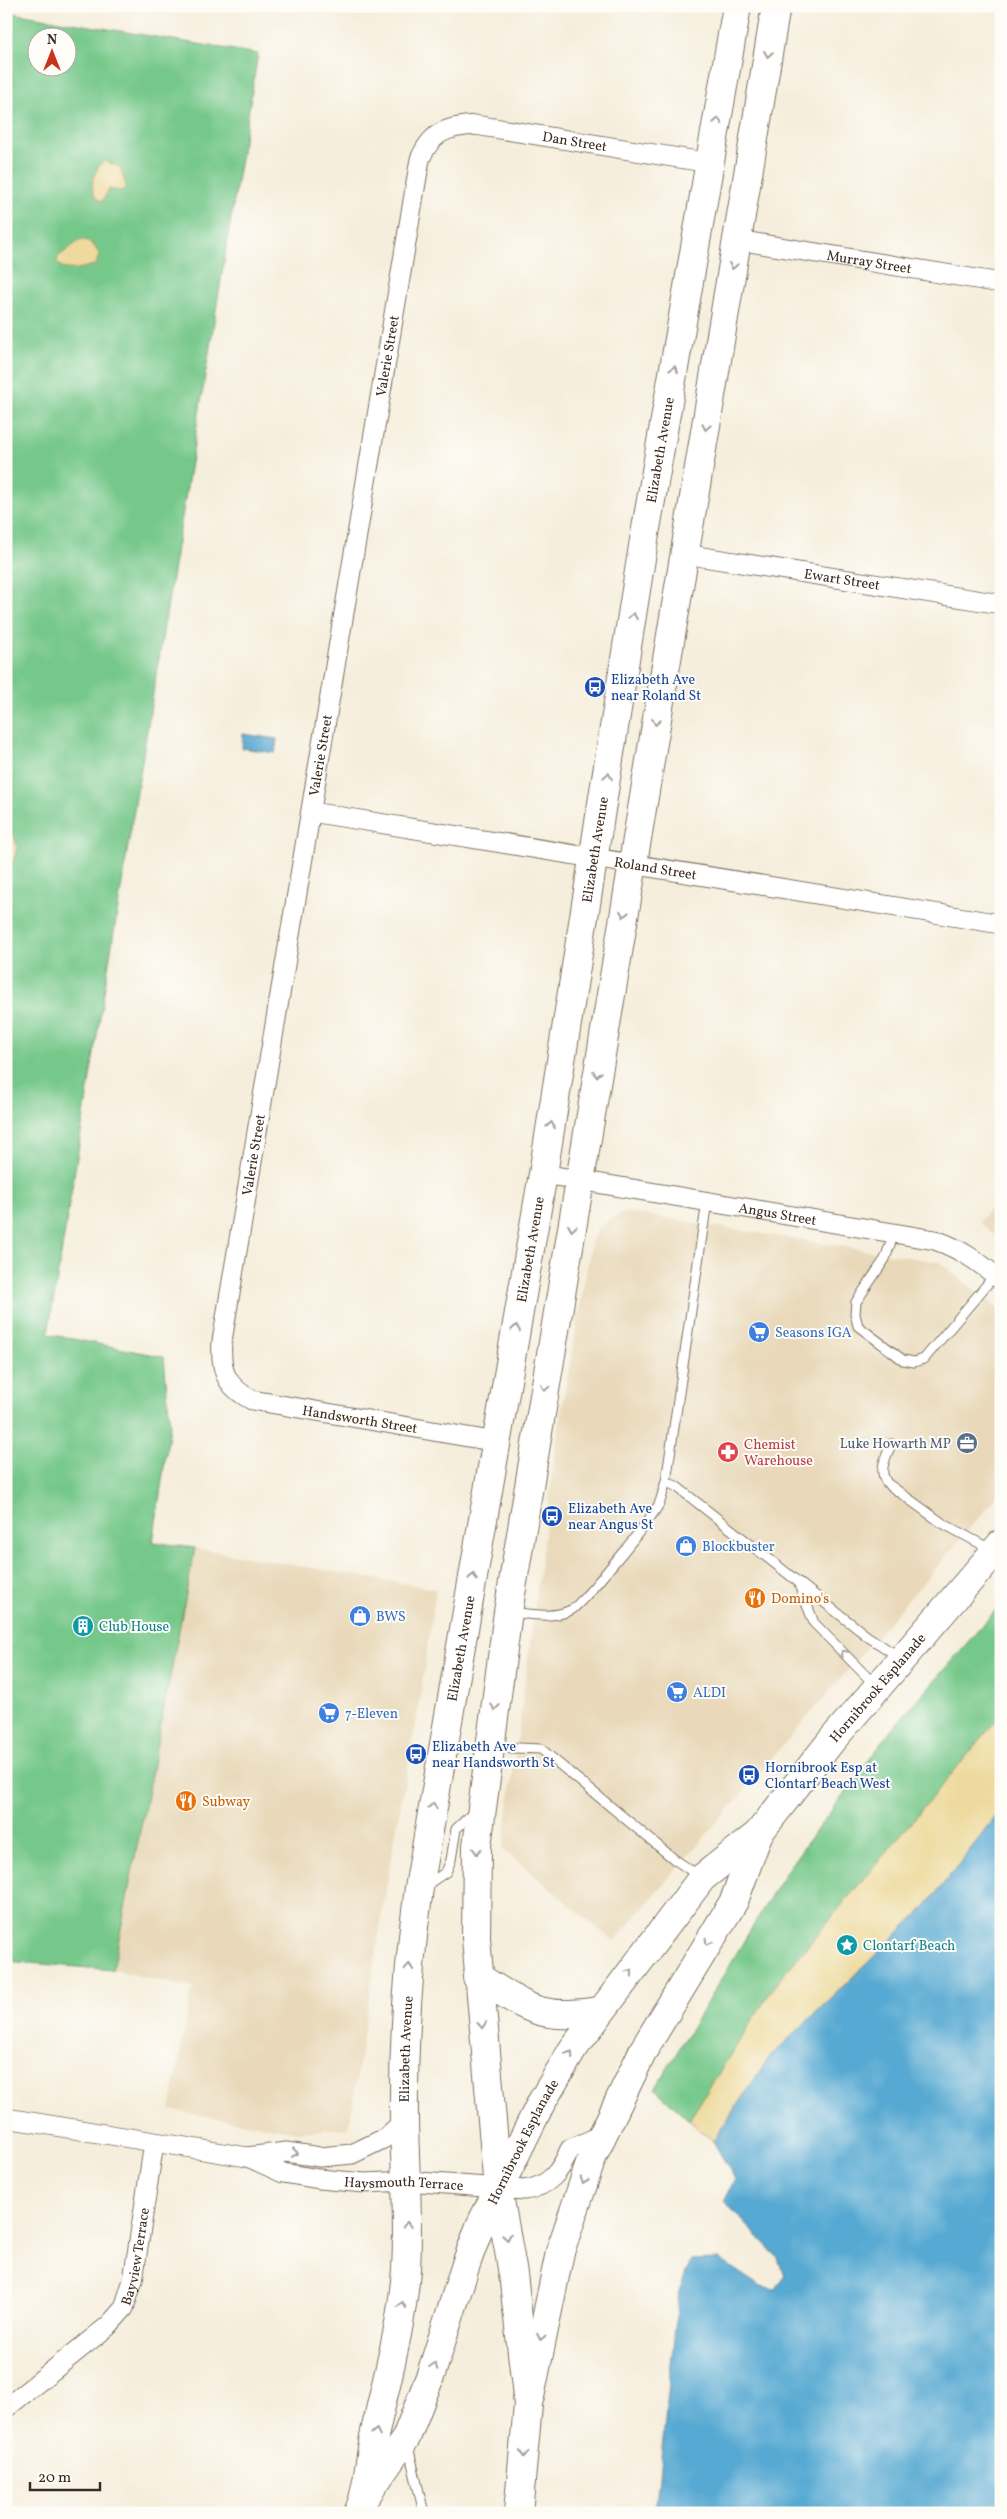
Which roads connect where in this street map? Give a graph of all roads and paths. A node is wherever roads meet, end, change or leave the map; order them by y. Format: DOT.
graph roads {
  1 [pos="736,6"];
  2 [pos="776,6"];
  3 [pos="439,132"];
  4 [pos="710,163"];
  5 [pos="737,240"];
  6 [pos="1001,283"];
  7 [pos="684,554"];
  8 [pos="1001,604"];
  9 [pos="311,812"];
  10 [pos="595,859"];
  11 [pos="632,866"];
  12 [pos="1001,924"];
  13 [pos="543,1174"];
  14 [pos="580,1180"];
  15 [pos="707,1200"];
  16 [pos="894,1232"];
  17 [pos="998,1278"];
  18 [pos="229,1384"];
  19 [pos="497,1442"];
  20 [pos="891,1444"];
  21 [pos="666,1482"];
  22 [pos="998,1548"];
  23 [pos="798,1582"];
  24 [pos="508,1612"];
  25 [pos="902,1659"];
  26 [pos="878,1688"];
  27 [pos="490,1747"];
  28 [pos="483,1803"];
  29 [pos="758,1834"];
  30 [pos="702,1878"];
  31 [pos="419,1888"];
  32 [pos="477,1977"];
  33 [pos="600,2011"];
  34 [pos="6,2118"];
  35 [pos="404,2121"];
  36 [pos="602,2135"];
  37 [pos="154,2143"];
  38 [pos="247,2157"];
  39 [pos="407,2181"];
  40 [pos="498,2189"];
  41 [pos="528,2406"];
  42 [pos="6,2408"];
  43 [pos="406,2438"];
  44 [pos="361,2505"];
  45 [pos="424,2513"];
  46 [pos="518,2513"];
  4 -- 1 [label="main road, Elizabeth Avenue, one-way"];
  2 -- 5 [label="main road, one-way"];
  3 -- 4 [label="street, Dan Street"];
  3 -- 9 [label="street, Valerie Street"];
  10 -- 4 [label="main road, Elizabeth Avenue, one-way"];
  5 -- 6 [label="street, Murray Street"];
  5 -- 7 [label="main road, one-way"];
  7 -- 8 [label="street, Ewart Street"];
  7 -- 11 [label="main road, one-way"];
  9 -- 10 [label="street, Roland Street"];
  9 -- 18 [label="street, Valerie Street"];
  10 -- 11 [label="street, Roland Street"];
  13 -- 10 [label="main road, Elizabeth Avenue, one-way"];
  11 -- 12 [label="street, Roland Street"];
  11 -- 14 [label="main road, one-way"];
  13 -- 14 [label="street, Angus Street"];
  19 -- 13 [label="main road, Elizabeth Avenue, one-way"];
  14 -- 15 [label="street, Angus Street"];
  14 -- 24 [label="main road, one-way"];
  15 -- 16 [label="street, Angus Street"];
  15 -- 21 [label="lane"];
  16 -- 17 [label="street, Angus Street"];
  16 -- 17 [label="lane"];
  18 -- 19 [label="street, Handsworth Street"];
  31 -- 19 [label="main road, Elizabeth Avenue, one-way"];
  20 -- 22 [label="lane"];
  21 -- 23 [label="lane"];
  21 -- 24 [label="lane"];
  22 -- 25 [label="main road, Hornibrook Esplanade"];
  23 -- 25 [label="lane"];
  26 -- 23 [label="lane, one-way"];
  24 -- 27 [label="main road, one-way"];
  25 -- 26 [label="main road, Hornibrook Esplanade"];
  26 -- 29 [label="main road, Hornibrook Esplanade"];
  27 -- 28 [label="main road"];
  27 -- 30 [label="lane"];
  28 -- 31 [label="lane"];
  28 -- 32 [label="main road, one-way"];
  29 -- 30 [label="main road, Hornibrook Esplanade"];
  29 -- 36 [label="main road, Hornibrook Esplanade, one-way"];
  33 -- 30 [label="main road, Hornibrook Esplanade, one-way"];
  35 -- 31 [label="main road, Elizabeth Avenue, one-way"];
  32 -- 33 [label="main road"];
  32 -- 40 [label="main road, one-way"];
  40 -- 33 [label="main road, Hornibrook Esplanade, one-way"];
  34 -- 37 [label="street, Haysmouth Terrace"];
  38 -- 35 [label="street, Haysmouth Terrace, one-way"];
  35 -- 39 [label="main road, Elizabeth Avenue"];
  36 -- 40 [label="street, Haysmouth Terrace"];
  36 -- 41 [label="main road, Hornibrook Esplanade, one-way"];
  37 -- 38 [label="street, Haysmouth Terrace"];
  37 -- 42 [label="street, Bayview Terrace"];
  38 -- 39 [label="street, Haysmouth Terrace"];
  39 -- 40 [label="street, Haysmouth Terrace"];
  44 -- 39 [label="main road, Elizabeth Avenue, one-way"];
  40 -- 41 [label="main road, one-way"];
  43 -- 40 [label="main road, Hornibrook Esplanade, one-way"];
  41 -- 46 [label="main road, one-way"];
  43 -- 44 [label="main road, Hornibrook Esplanade"];
  43 -- 45 [label="lane"];
}
